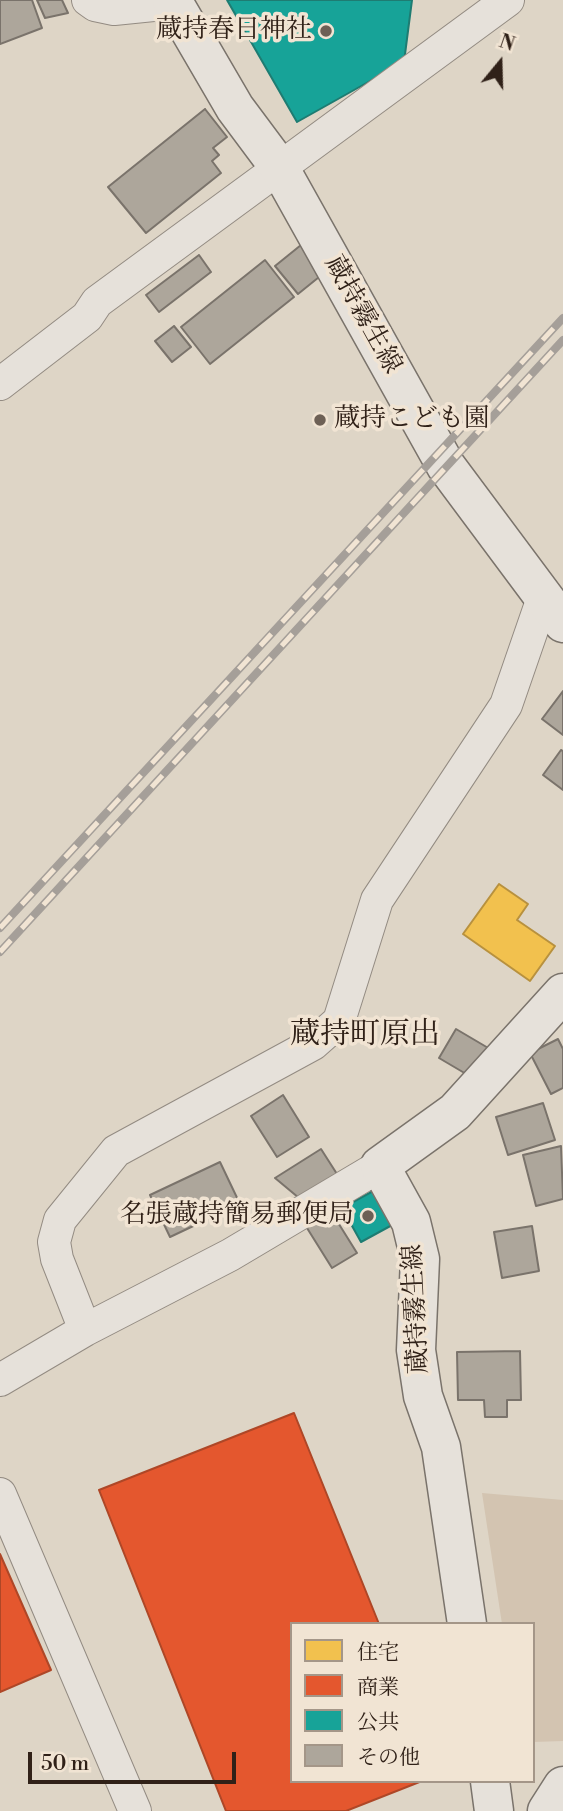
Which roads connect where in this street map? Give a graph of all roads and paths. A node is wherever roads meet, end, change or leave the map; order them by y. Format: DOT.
graph roads {
  1 [pos="88,0"];
  2 [pos="508,0"];
  3 [pos="173,1"];
  4 [pos="279,167"];
  5 [pos="0,384"];
  6 [pos="553,609"];
  7 [pos="563,993"];
  8 [pos="380,1166"];
  9 [pos="85,1331"];
  10 [pos="0,1380"];
  11 [pos="0,1494"];
  12 [pos="467,1622"];
  13 [pos="489,1783"];
  14 [pos="563,1786"];
  15 [pos="135,1811"];
  16 [pos="494,1811"];
  17 [pos="547,1811"];
  1 -- 3 [label="street"];
  2 -- 4 [label="street"];
  3 -- 4 [label="main road, 蔵持霧生線"];
  4 -- 5 [label="street"];
  4 -- 6 [label="main road, 蔵持霧生線"];
  6 -- 9 [label="street"];
  7 -- 8 [label="main road"];
  8 -- 9 [label="street"];
  8 -- 12 [label="main road, 蔵持霧生線"];
  9 -- 10 [label="street"];
  11 -- 15 [label="street"];
  13 -- 16 [label="main road"];
  14 -- 17 [label="main road"];
}
